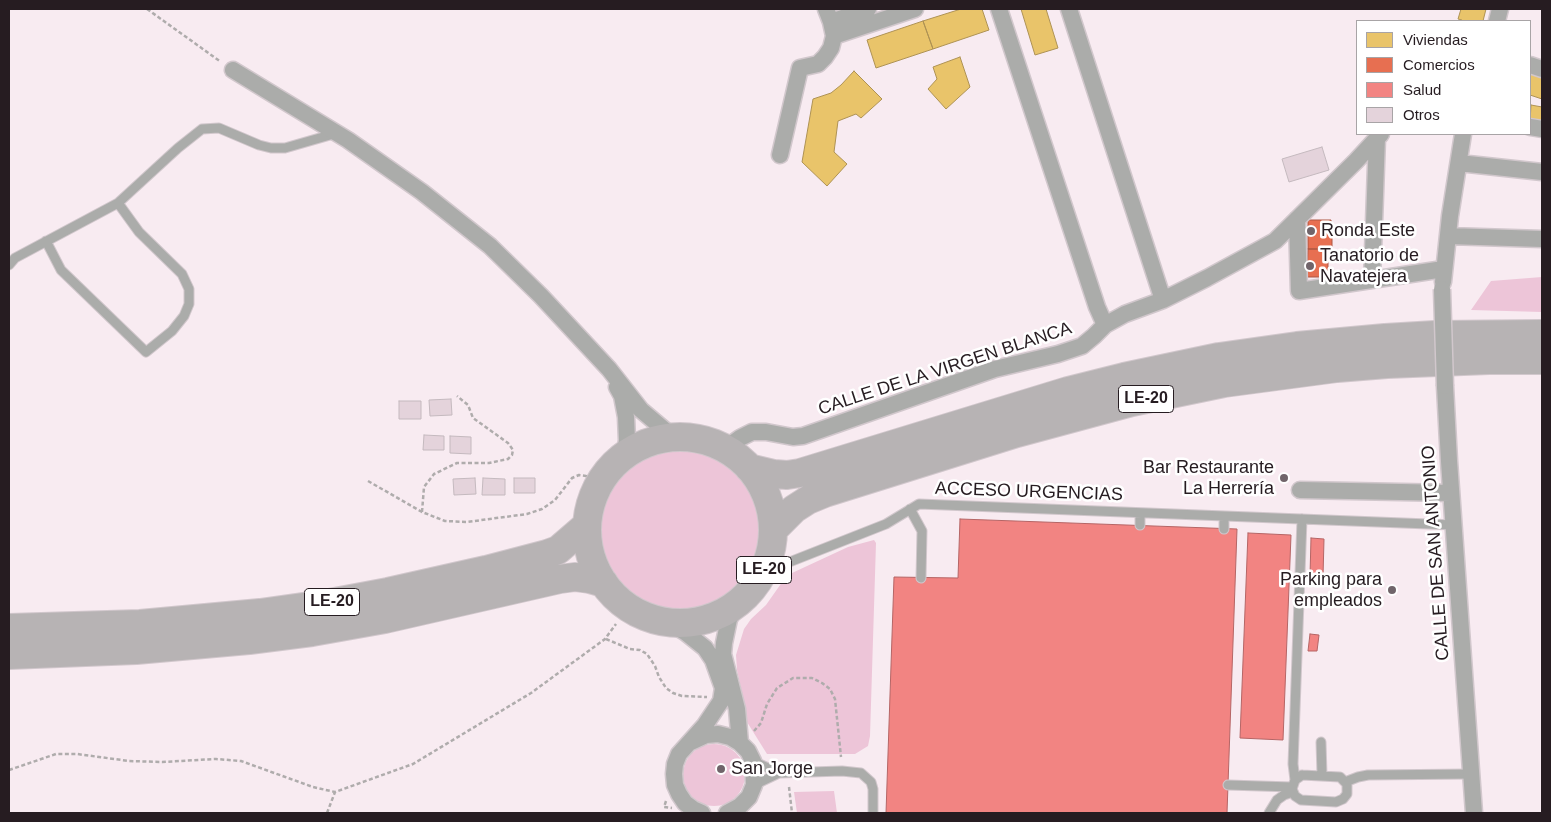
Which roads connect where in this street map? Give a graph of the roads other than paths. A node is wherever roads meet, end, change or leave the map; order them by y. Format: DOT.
graph roads {
  1 [pos="868,9"];
  2 [pos="915,9"];
  3 [pos="999,9"];
  4 [pos="1069,9"];
  5 [pos="830,22"];
  6 [pos="233,70"];
  7 [pos="337,133"];
  8 [pos="1379,135"];
  9 [pos="1463,135"];
  10 [pos="780,155"];
  11 [pos="1459,163"];
  12 [pos="1542,172"];
  13 [pos="118,203"];
  14 [pos="1297,219"];
  15 [pos="1448,236"];
  16 [pos="1542,239"];
  17 [pos="46,241"];
  18 [pos="9,265"];
  19 [pos="1443,271"];
  20 [pos="1372,280"];
  21 [pos="1163,300"];
  22 [pos="1104,325"];
  23 [pos="1542,334"];
  24 [pos="1542,360"];
  25 [pos="609,369"];
  26 [pos="673,438"];
  27 [pos="725,449"];
  28 [pos="625,456"];
  29 [pos="749,468"];
  30 [pos="1300,490"];
  31 [pos="1451,493"];
  32 [pos="910,509"];
  33 [pos="1140,513"];
  34 [pos="1224,516"];
  35 [pos="1302,519"];
  36 [pos="587,525"];
  37 [pos="1140,525"];
  38 [pos="1454,525"];
  39 [pos="1224,528"];
  40 [pos="774,529"];
  41 [pos="921,578"];
  42 [pos="760,579"];
  43 [pos="604,583"];
  44 [pos="738,603"];
  45 [pos="9,618"];
  46 [pos="668,622"];
  47 [pos="63,626"];
  48 [pos="9,628"];
  49 [pos="9,655"];
  50 [pos="745,739"];
  51 [pos="1321,742"];
  52 [pos="686,746"];
  53 [pos="753,761"];
  54 [pos="779,773"];
  55 [pos="1471,774"];
  56 [pos="1322,775"];
  57 [pos="1345,782"];
  58 [pos="754,785"];
  59 [pos="1228,785"];
  60 [pos="1293,786"];
  61 [pos="731,812"];
  62 [pos="702,813"];
  63 [pos="873,813"];
  64 [pos="1269,813"];
  65 [pos="1474,813"];
  1 -- 5 [label="street"];
  2 -- 5 [label="street"];
  3 -- 22 [label="street"];
  4 -- 21 [label="street"];
  5 -- 10 [label="street"];
  6 -- 7 [label="street"];
  7 -- 13 [label="lane"];
  7 -- 25 [label="street"];
  8 -- 14 [label="street, CALLE DE LA VIRGEN BLANCA"];
  8 -- 20 [label="street"];
  9 -- 11 [label="street, CALLE DE SAN ANTONIO"];
  11 -- 12 [label="street"];
  11 -- 15 [label="street, CALLE DE SAN ANTONIO"];
  13 -- 17 [label="lane"];
  13 -- 17 [label="lane"];
  14 -- 20 [label="street"];
  14 -- 21 [label="street, CALLE DE LA VIRGEN BLANCA"];
  15 -- 16 [label="street"];
  15 -- 19 [label="street, CALLE DE SAN ANTONIO"];
  17 -- 18 [label="lane"];
  19 -- 20 [label="street"];
  19 -- 31 [label="street, CALLE DE SAN ANTONIO, bridge"];
  21 -- 22 [label="street, CALLE DE LA VIRGEN BLANCA"];
  22 -- 27 [label="street, CALLE DE LA VIRGEN BLANCA"];
  23 -- 29 [label="highway, LE-20"];
  24 -- 40 [label="highway, LE-20"];
  25 -- 26 [label="street"];
  25 -- 28 [label="street"];
  26 -- 27 [label="highway, LE-20 / LE-20"];
  26 -- 28 [label="highway, LE-20 / LE-20"];
  27 -- 29 [label="highway, LE-20 / LE-20"];
  28 -- 36 [label="highway, LE-20 / LE-20"];
  29 -- 40 [label="highway, LE-20 / LE-20"];
  30 -- 31 [label="street"];
  31 -- 38 [label="street, CALLE DE SAN ANTONIO"];
  32 -- 33 [label="lane, ACCESO URGENCIAS"];
  32 -- 41 [label="lane"];
  32 -- 42 [label="lane, ACCESO URGENCIAS"];
  33 -- 34 [label="lane, ACCESO URGENCIAS"];
  33 -- 37 [label="lane"];
  34 -- 35 [label="lane, ACCESO URGENCIAS"];
  34 -- 39 [label="lane"];
  35 -- 38 [label="lane, ACCESO URGENCIAS"];
  35 -- 60 [label="lane"];
  36 -- 43 [label="highway, LE-20 / LE-20"];
  36 -- 47 [label="highway, LE-20"];
  38 -- 55 [label="street, CALLE DE SAN ANTONIO"];
  40 -- 42 [label="highway, LE-20 / LE-20"];
  42 -- 44 [label="highway, LE-20 / LE-20"];
  43 -- 46 [label="highway, LE-20 / LE-20"];
  43 -- 49 [label="highway, LE-20"];
  44 -- 46 [label="highway, LE-20 / LE-20"];
  44 -- 50 [label="street"];
  45 -- 47 [label="highway, LE-20"];
  46 -- 52 [label="street"];
  47 -- 48 [label="highway, LE-20"];
  50 -- 52 [label="street"];
  50 -- 53 [label="street"];
  51 -- 56 [label="lane"];
  52 -- 62 [label="street"];
  53 -- 54 [label="lane"];
  53 -- 58 [label="street"];
  54 -- 58 [label="lane"];
  54 -- 63 [label="lane"];
  55 -- 57 [label="lane"];
  55 -- 65 [label="street, CALLE DE SAN ANTONIO"];
  56 -- 57 [label="lane"];
  56 -- 60 [label="lane"];
  57 -- 60 [label="lane"];
  58 -- 61 [label="street"];
  59 -- 60 [label="lane"];
  60 -- 64 [label="lane"];
}
